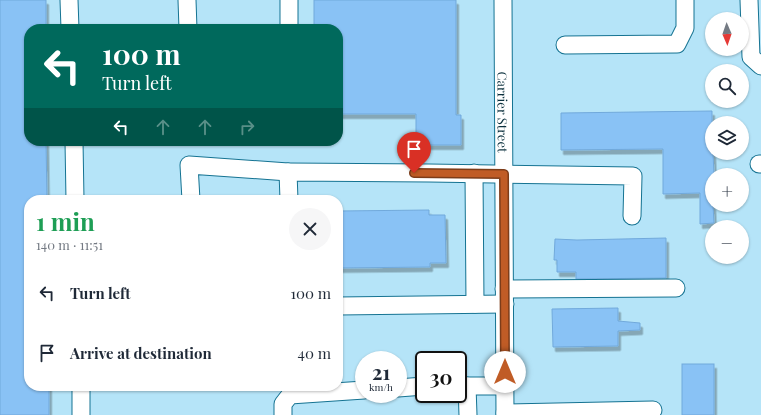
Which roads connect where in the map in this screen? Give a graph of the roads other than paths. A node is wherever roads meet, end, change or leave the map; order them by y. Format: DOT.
graph roads {
  1 [pos="69,0"];
  2 [pos="187,0"];
  3 [pos="289,0"];
  4 [pos="503,0"];
  5 [pos="685,0"];
  6 [pos="753,6"];
  7 [pos="70,24"];
  8 [pos="188,24"];
  9 [pos="289,24"];
  10 [pos="566,45"];
  11 [pos="761,66"];
  12 [pos="74,146"];
  13 [pos="288,172"];
  14 [pos="474,174"];
  15 [pos="504,174"];
  16 [pos="76,195"];
  17 [pos="191,195"];
  18 [pos="289,195"];
  19 [pos="632,216"];
  20 [pos="676,288"];
  21 [pos="504,297"];
  22 [pos="475,304"];
  23 [pos="343,306"];
  24 [pos="467,386"];
  25 [pos="505,386"];
  26 [pos="81,391"];
  27 [pos="355,391"];
  28 [pos="466,403"];
  29 [pos="653,410"];
  30 [pos="505,414"];
  31 [pos="81,415"];
  32 [pos="283,415"];
  33 [pos="468,415"];
  1 -- 7 [label="street"];
  2 -- 8 [label="street"];
  3 -- 9 [label="street"];
  4 -- 15 [label="street, Carrier Street"];
  5 -- 10 [label="street"];
  6 -- 11 [label="street"];
  12 -- 16 [label="street"];
  13 -- 14 [label="street"];
  13 -- 17 [label="street"];
  13 -- 18 [label="street"];
  14 -- 15 [label="street"];
  14 -- 22 [label="street"];
  15 -- 19 [label="street"];
  15 -- 21 [label="street, Carrier Street"];
  20 -- 21 [label="street"];
  21 -- 22 [label="street"];
  21 -- 25 [label="street, Carrier Street"];
  22 -- 23 [label="street"];
  24 -- 25 [label="street"];
  25 -- 30 [label="street, Carrier Street"];
  26 -- 31 [label="street"];
  27 -- 32 [label="street"];
  28 -- 33 [label="street"];
  29 -- 30 [label="street"];
}
